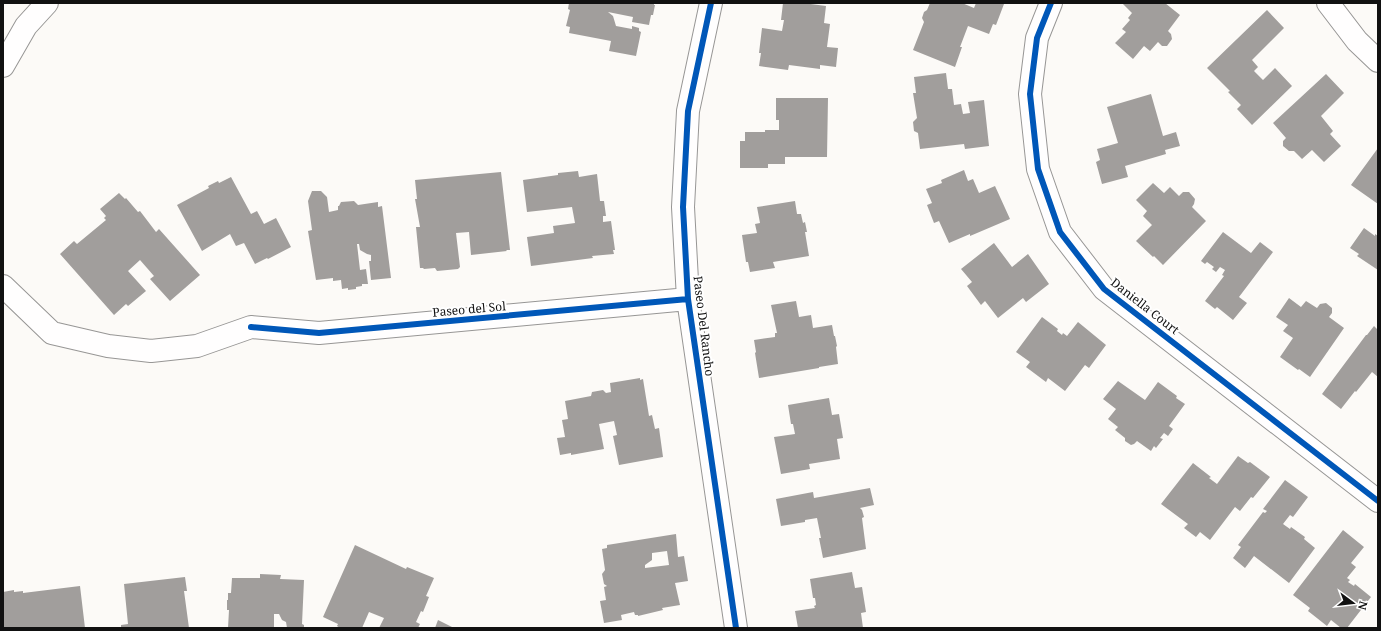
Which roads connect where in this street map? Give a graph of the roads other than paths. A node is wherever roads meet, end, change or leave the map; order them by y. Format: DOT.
graph roads {
  1 [pos="47,3"];
  2 [pos="711,3"];
  3 [pos="1051,3"];
  4 [pos="1328,3"];
  5 [pos="1378,61"];
  6 [pos="3,66"];
  7 [pos="3,286"];
  8 [pos="688,299"];
  9 [pos="1378,501"];
  10 [pos="736,628"];
  1 -- 6 [label="street"];
  2 -- 8 [label="street, Paseo Del Rancho"];
  3 -- 9 [label="street, Daniella Court"];
  4 -- 5 [label="street"];
  7 -- 8 [label="street, Paseo del Sol"];
  8 -- 10 [label="street, Paseo Del Rancho"];
}
